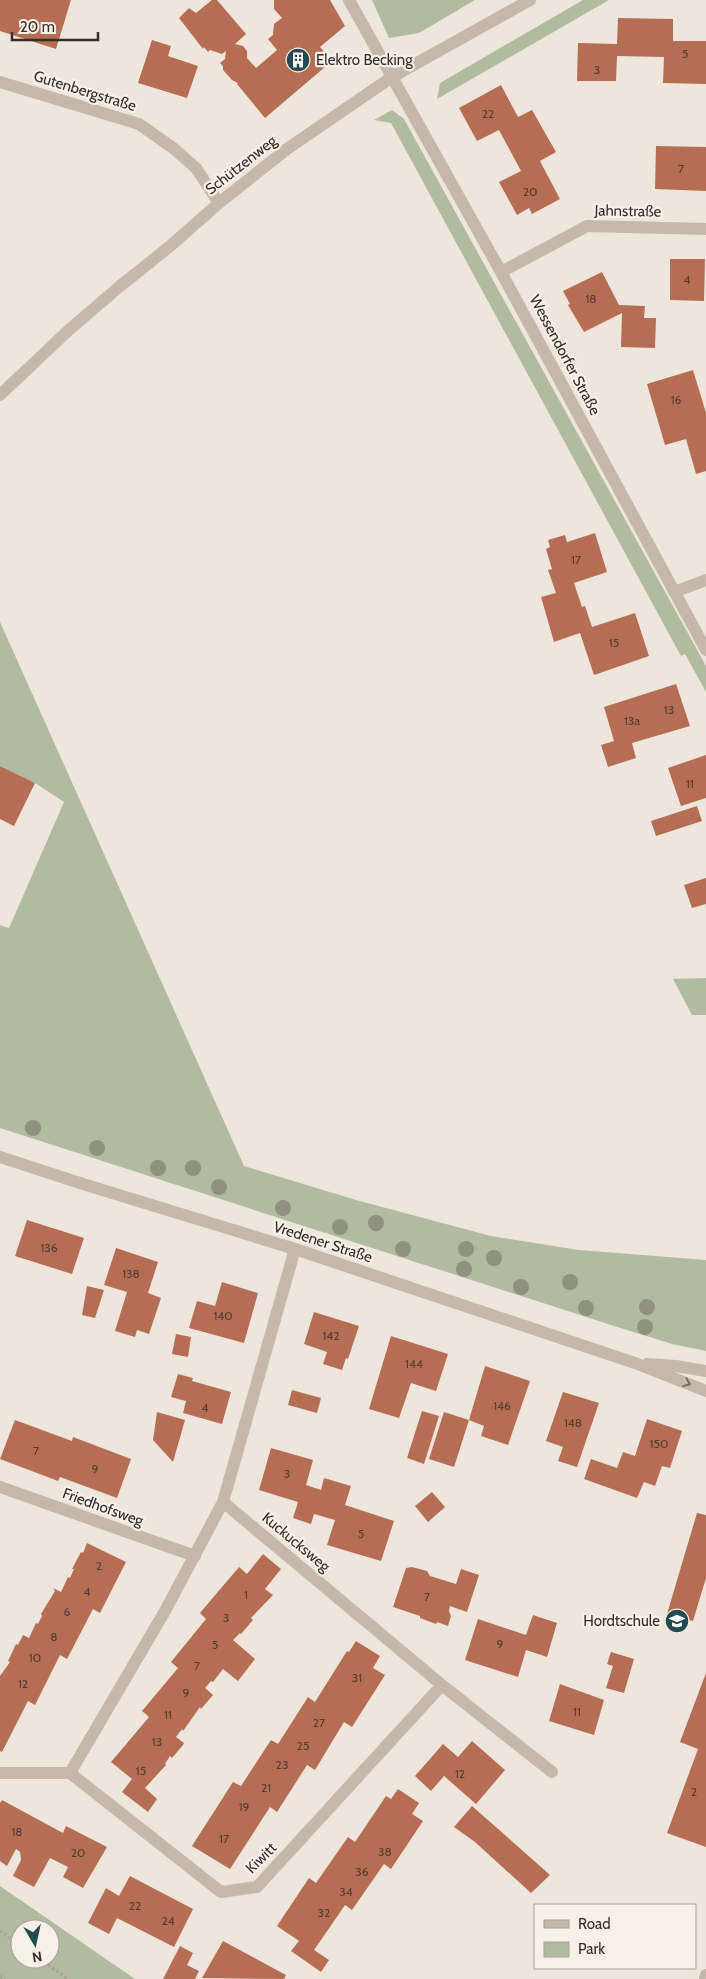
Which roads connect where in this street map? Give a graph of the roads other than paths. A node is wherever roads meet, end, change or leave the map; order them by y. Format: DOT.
graph roads {
  1 [pos="349,0"];
  2 [pos="530,0"];
  3 [pos="392,77"];
  4 [pos="0,82"];
  5 [pos="218,203"];
  6 [pos="706,229"];
  7 [pos="501,272"];
  8 [pos="0,395"];
  9 [pos="706,580"];
  10 [pos="674,592"];
  11 [pos="706,650"];
  12 [pos="0,1157"];
  13 [pos="295,1249"];
  14 [pos="635,1363"];
  15 [pos="706,1371"];
  16 [pos="706,1391"];
  17 [pos="0,1487"];
  18 [pos="223,1502"];
  19 [pos="195,1556"];
  20 [pos="442,1684"];
  21 [pos="552,1772"];
  22 [pos="0,1773"];
  23 [pos="70,1773"];
  24 [pos="706,1975"];
  25 [pos="705,1979"];
  1 -- 3 [label="street, Wessendorfer Straße"];
  2 -- 3 [label="street, Schützenweg"];
  3 -- 5 [label="street, Schützenweg"];
  3 -- 7 [label="street, Wessendorfer Straße"];
  4 -- 5 [label="street, Gutenbergstraße"];
  5 -- 8 [label="street, Schützenweg"];
  6 -- 7 [label="street, Jahnstraße"];
  7 -- 10 [label="street, Wessendorfer Straße"];
  9 -- 10 [label="street"];
  10 -- 11 [label="street, Wessendorfer Straße"];
  12 -- 13 [label="street, Vredener Straße"];
  13 -- 14 [label="street, Vredener Straße"];
  13 -- 18 [label="street"];
  14 -- 15 [label="street, Vredener Straße"];
  14 -- 16 [label="street, Vredener Straße, one-way"];
  17 -- 19 [label="street, Friedhofsweg"];
  18 -- 19 [label="street"];
  18 -- 20 [label="street, Kuckucksweg"];
  19 -- 23 [label="street"];
  20 -- 21 [label="street, Kuckucksweg"];
  20 -- 23 [label="street, Kiwitt"];
  22 -- 23 [label="street"];
  24 -- 25 [label="street"];
}
